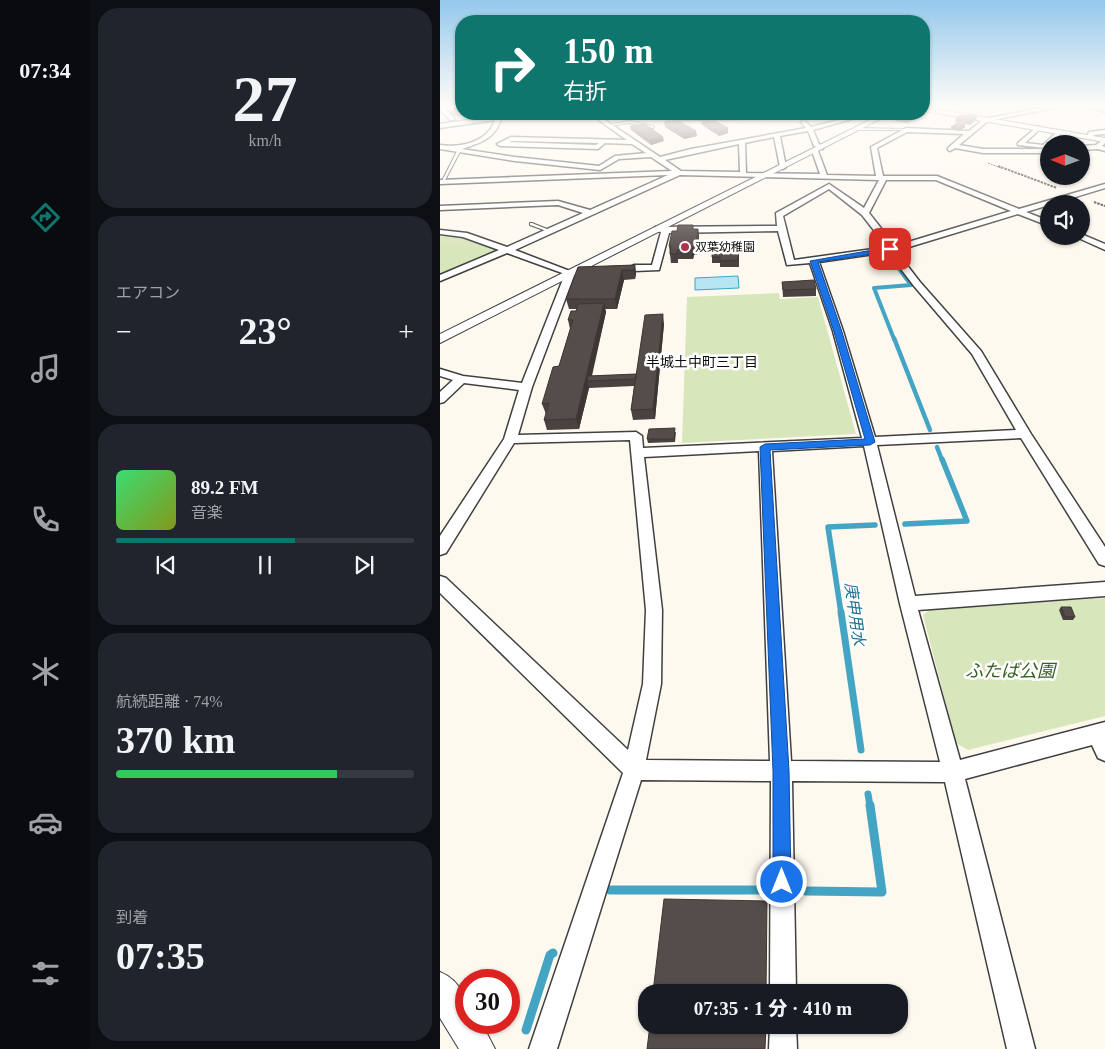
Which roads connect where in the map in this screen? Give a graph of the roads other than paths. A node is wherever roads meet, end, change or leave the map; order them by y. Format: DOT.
graph roads {
  1 [pos="453,156"];
  2 [pos="495,156"];
  3 [pos="640,156"];
  4 [pos="652,156"];
  5 [pos="673,156"];
  6 [pos="742,156"];
  7 [pos="781,156"];
  8 [pos="804,156"];
  9 [pos="819,156"];
  10 [pos="876,156"];
  11 [pos="658,160"];
  12 [pos="783,167"];
  13 [pos="600,168"];
  14 [pos="679,173"];
  15 [pos="630,174"];
  16 [pos="743,174"];
  17 [pos="768,175"];
  18 [pos="568,177"];
  19 [pos="882,178"];
  20 [pos="823,180"];
  21 [pos="442,182"];
  22 [pos="564,186"];
  23 [pos="1105,186"];
  24 [pos="440,190"];
  25 [pos="561,195"];
  26 [pos="558,203"];
  27 [pos="440,208"];
  28 [pos="1020,212"];
  29 [pos="591,213"];
  30 [pos="866,213"];
  31 [pos="1040,220"];
  32 [pos="531,224"];
  33 [pos="781,228"];
  34 [pos="662,230"];
  35 [pos="550,231"];
  36 [pos="440,232"];
  37 [pos="1090,241"];
  38 [pos="1105,248"];
  39 [pos="892,249"];
  40 [pos="507,250"];
  41 [pos="814,261"];
  42 [pos="634,268"];
  43 [pos="597,269"];
  44 [pos="574,271"];
  45 [pos="440,278"];
  46 [pos="440,339"];
  47 [pos="440,372"];
  48 [pos="461,379"];
  49 [pos="526,387"];
  50 [pos="440,398"];
  51 [pos="1024,434"];
  52 [pos="510,439"];
  53 [pos="870,442"];
  54 [pos="765,447"];
  55 [pos="637,453"];
  56 [pos="440,549"];
  57 [pos="1105,560"];
  58 [pos="440,583"];
  59 [pos="1105,590"];
  60 [pos="908,604"];
  61 [pos="1102,739"];
  62 [pos="634,770"];
  63 [pos="781,771"];
  64 [pos="953,772"];
  65 [pos="783,984"];
  66 [pos="440,988"];
  67 [pos="783,1034"];
  68 [pos="478,1049"];
  69 [pos="543,1049"];
  70 [pos="783,1049"];
  71 [pos="1020,1049"];
  1 -- 21 [label="lane"];
  2 -- 13 [label="street"];
  3 -- 13 [label="street"];
  4 -- 11 [label="street"];
  5 -- 11 [label="street"];
  6 -- 16 [label="street"];
  7 -- 12 [label="street"];
  8 -- 12 [label="street"];
  9 -- 20 [label="street"];
  10 -- 19 [label="street"];
  11 -- 14 [label="street"];
  12 -- 17 [label="street"];
  13 -- 15 [label="street"];
  14 -- 15 [label="street"];
  14 -- 16 [label="street"];
  14 -- 29 [label="street"];
  15 -- 18 [label="street"];
  16 -- 17 [label="street"];
  17 -- 20 [label="street"];
  17 -- 34 [label="street"];
  18 -- 21 [label="street"];
  18 -- 22 [label="street"];
  19 -- 20 [label="street"];
  19 -- 28 [label="street"];
  19 -- 30 [label="street"];
  20 -- 30 [label="street"];
  20 -- 33 [label="street"];
  21 -- 24 [label="street"];
  23 -- 28 [label="street"];
  25 -- 26 [label="street"];
  26 -- 27 [label="street"];
  26 -- 29 [label="street"];
  28 -- 31 [label="street"];
  28 -- 39 [label="street"];
  29 -- 35 [label="street"];
  30 -- 39 [label="street"];
  32 -- 35 [label="lane"];
  33 -- 34 [label="street"];
  33 -- 41 [label="street"];
  34 -- 42 [label="street"];
  34 -- 44 [label="street"];
  35 -- 40 [label="street"];
  36 -- 40 [label="street"];
  37 -- 38 [label="street"];
  39 -- 41 [label="street"];
  39 -- 51 [label="street"];
  40 -- 44 [label="street"];
  40 -- 45 [label="street"];
  41 -- 53 [label="street"];
  43 -- 44 [label="street"];
  44 -- 46 [label="street"];
  44 -- 49 [label="street"];
  47 -- 48 [label="street"];
  48 -- 49 [label="street"];
  48 -- 50 [label="street"];
  49 -- 52 [label="street"];
  51 -- 53 [label="street"];
  51 -- 57 [label="street"];
  52 -- 55 [label="street"];
  52 -- 56 [label="street"];
  53 -- 54 [label="street"];
  53 -- 60 [label="street"];
  54 -- 55 [label="street"];
  54 -- 63 [label="street"];
  55 -- 62 [label="street"];
  58 -- 62 [label="street"];
  59 -- 60 [label="street"];
  60 -- 64 [label="street"];
  61 -- 64 [label="street"];
  62 -- 63 [label="street"];
  62 -- 69 [label="street"];
  63 -- 64 [label="street"];
  63 -- 65 [label="street"];
  64 -- 71 [label="street"];
  66 -- 68 [label="street"];
  67 -- 70 [label="street"];
}
